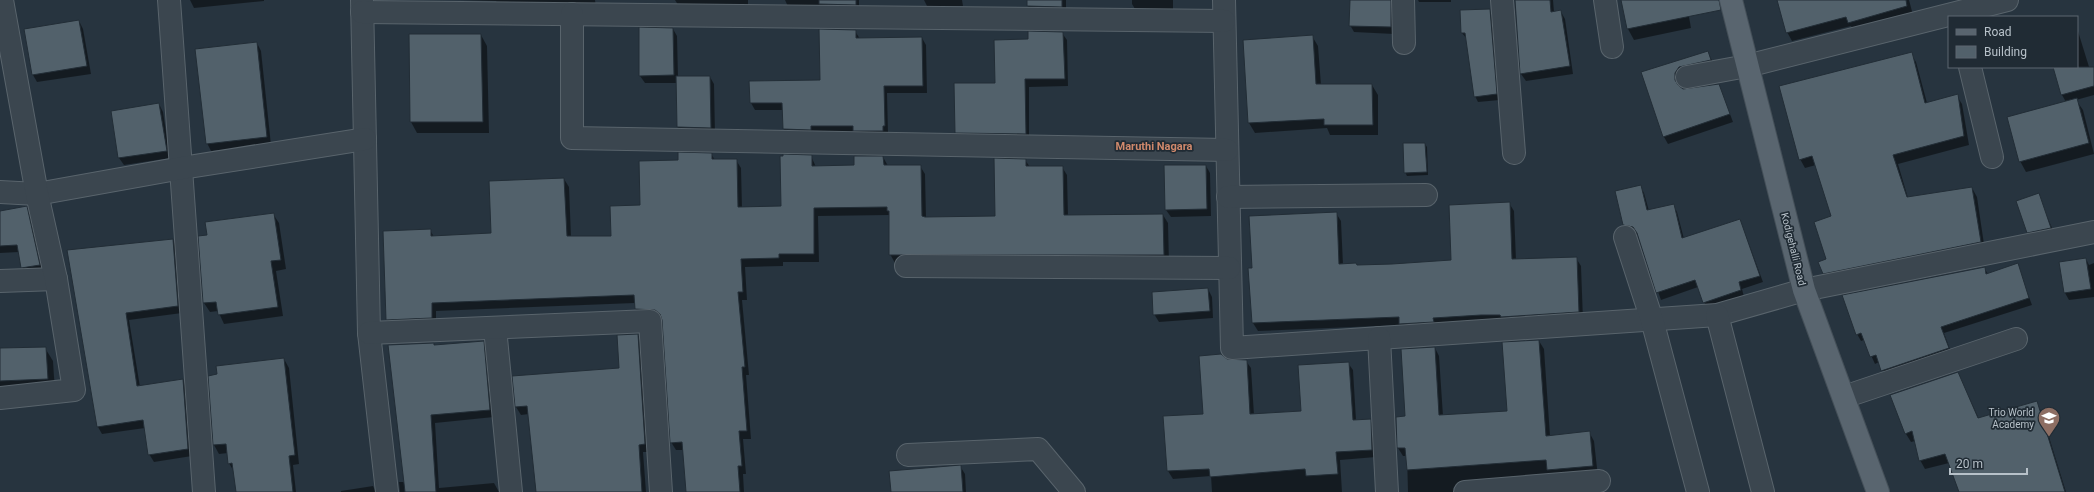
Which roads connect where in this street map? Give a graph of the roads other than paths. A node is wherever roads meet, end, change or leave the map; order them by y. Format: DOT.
graph roads {
  1 [pos="2,0"];
  2 [pos="169,0"];
  3 [pos="1402,0"];
  4 [pos="1502,0"];
  5 [pos="1605,0"];
  6 [pos="1731,0"];
  7 [pos="2007,0"];
  8 [pos="362,6"];
  9 [pos="1224,10"];
  10 [pos="572,14"];
  11 [pos="1958,15"];
  12 [pos="1948,17"];
  13 [pos="1404,44"];
  14 [pos="1612,47"];
  15 [pos="1747,66"];
  16 [pos="1970,68"];
  17 [pos="1687,77"];
  18 [pos="365,139"];
  19 [pos="1227,150"];
  20 [pos="1514,153"];
  21 [pos="1992,157"];
  22 [pos="182,168"];
  23 [pos="0,192"];
  24 [pos="37,194"];
  25 [pos="1426,195"];
  26 [pos="1228,197"];
  27 [pos="2094,232"];
  28 [pos="1625,237"];
  29 [pos="906,266"];
  30 [pos="1229,268"];
  31 [pos="56,279"];
  32 [pos="0,281"];
  33 [pos="1804,290"];
  34 [pos="1717,315"];
  35 [pos="1652,320"];
  36 [pos="495,328"];
  37 [pos="369,333"];
  38 [pos="1379,338"];
  39 [pos="2016,340"];
  40 [pos="1844,397"];
  41 [pos="0,398"];
  42 [pos="908,455"];
  43 [pos="1599,481"];
  44 [pos="204,492"];
  45 [pos="387,492"];
  46 [pos="511,492"];
  47 [pos="661,492"];
  48 [pos="1074,492"];
  49 [pos="1387,492"];
  50 [pos="1466,492"];
  51 [pos="1698,492"];
  52 [pos="1763,492"];
  53 [pos="1878,492"];
  1 -- 24 [label="street"];
  2 -- 22 [label="street"];
  3 -- 13 [label="street"];
  4 -- 20 [label="street"];
  5 -- 14 [label="street"];
  6 -- 15 [label="main road, Kodigehalli Road"];
  7 -- 11 [label="street"];
  8 -- 10 [label="street"];
  8 -- 18 [label="street"];
  9 -- 10 [label="street"];
  9 -- 19 [label="street"];
  10 -- 19 [label="street"];
  12 -- 15 [label="street"];
  15 -- 17 [label="street"];
  15 -- 33 [label="main road, Kodigehalli Road"];
  16 -- 21 [label="street"];
  18 -- 22 [label="street"];
  18 -- 37 [label="street"];
  19 -- 26 [label="street"];
  22 -- 24 [label="street"];
  22 -- 44 [label="street"];
  23 -- 24 [label="street"];
  24 -- 31 [label="street"];
  25 -- 26 [label="street"];
  26 -- 30 [label="street"];
  27 -- 33 [label="street"];
  28 -- 35 [label="street"];
  29 -- 30 [label="street"];
  30 -- 38 [label="street"];
  31 -- 32 [label="street"];
  31 -- 41 [label="street"];
  33 -- 34 [label="street"];
  33 -- 40 [label="main road, Kodigehalli Road"];
  34 -- 35 [label="street"];
  34 -- 52 [label="street"];
  35 -- 38 [label="street"];
  35 -- 51 [label="street"];
  36 -- 37 [label="street"];
  36 -- 46 [label="street"];
  36 -- 47 [label="street"];
  37 -- 45 [label="street"];
  38 -- 49 [label="street"];
  39 -- 40 [label="street"];
  40 -- 53 [label="main road, Kodigehalli Road"];
  42 -- 48 [label="street"];
  43 -- 50 [label="street"];
}
